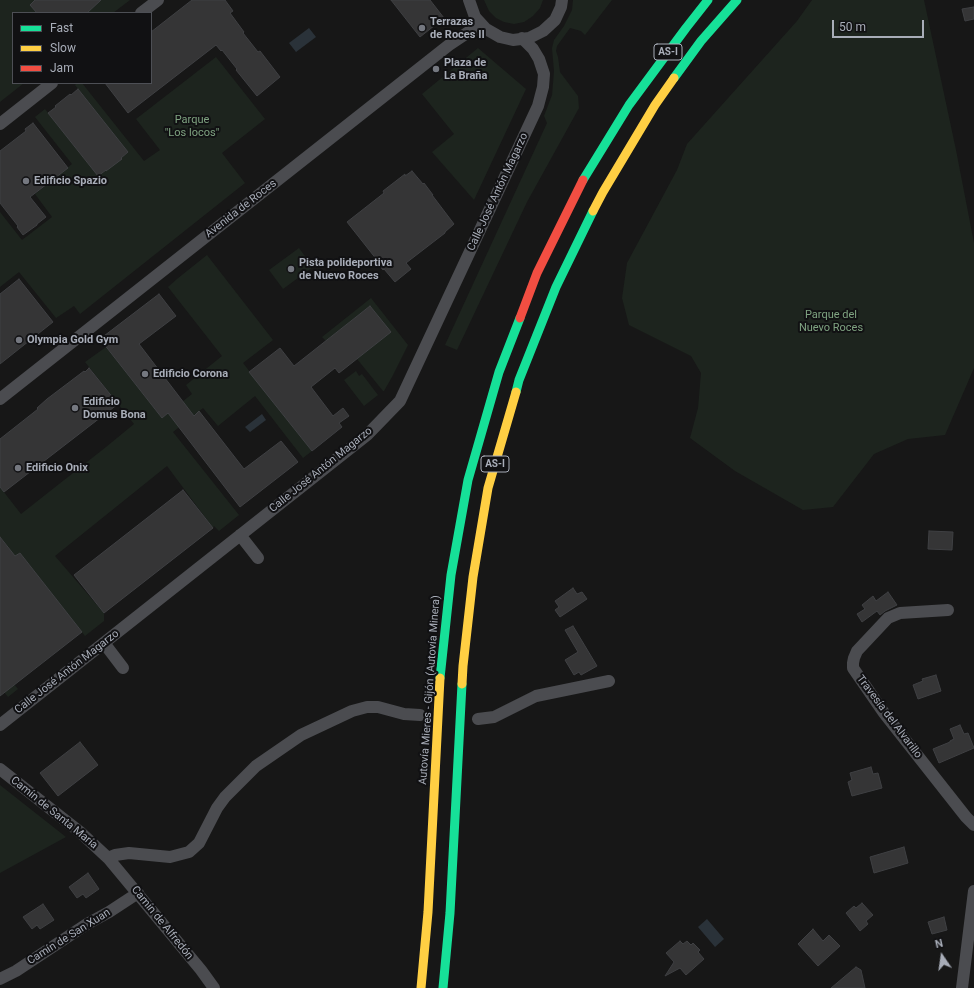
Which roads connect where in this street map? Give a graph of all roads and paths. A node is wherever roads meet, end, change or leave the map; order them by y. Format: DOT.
graph roads {
  1 [pos="158,0"];
  2 [pos="469,0"];
  3 [pos="562,0"];
  4 [pos="708,0"];
  5 [pos="737,0"];
  6 [pos="142,12"];
  7 [pos="486,29"];
  8 [pos="522,38"];
  9 [pos="51,84"];
  10 [pos="0,124"];
  11 [pos="0,399"];
  12 [pos="240,535"];
  13 [pos="258,558"];
  14 [pos="948,610"];
  15 [pos="104,643"];
  16 [pos="123,668"];
  17 [pos="610,681"];
  18 [pos="420,716"];
  19 [pos="478,719"];
  20 [pos="0,725"];
  21 [pos="0,769"];
  22 [pos="974,825"];
  23 [pos="108,858"];
  24 [pos="974,891"];
  25 [pos="138,893"];
  26 [pos="0,979"];
  27 [pos="214,988"];
  28 [pos="421,988"];
  29 [pos="443,988"];
  30 [pos="962,988"];
  1 -- 6 [label="street"];
  2 -- 7 [label="street"];
  3 -- 8 [label="street"];
  4 -- 28 [label="highway, Autovía Mieres - Gijón (Autovía Minera) / AS-I"];
  5 -- 29 [label="highway, AS-I"];
  7 -- 8 [label="street"];
  7 -- 11 [label="street, Avenida de Roces"];
  8 -- 12 [label="street, Calle José Antón Magarzo"];
  9 -- 10 [label="street"];
  12 -- 13 [label="street"];
  12 -- 15 [label="street, Calle José Antón Magarzo"];
  14 -- 22 [label="street, Travesía del Alvarillo"];
  15 -- 16 [label="street"];
  15 -- 20 [label="street, Calle José Antón Magarzo"];
  17 -- 19 [label="street"];
  18 -- 23 [label="street"];
  21 -- 23 [label="street, Camín de Santa María"];
  23 -- 25 [label="street, Camín de Alfredón"];
  24 -- 30 [label="street"];
  25 -- 26 [label="street, Camín de San Xuan"];
  25 -- 27 [label="street, Camín de Alfredón"];
}
